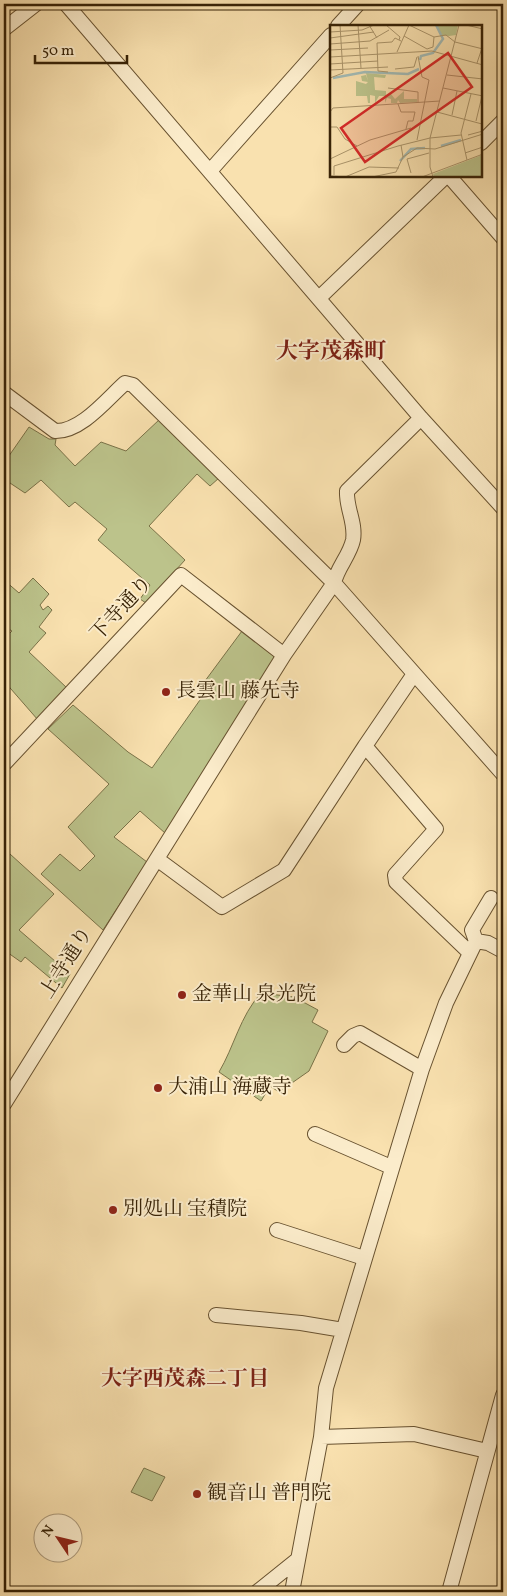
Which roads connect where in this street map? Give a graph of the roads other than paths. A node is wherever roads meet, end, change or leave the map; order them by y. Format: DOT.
graph roads {
  1 [pos="36,4"];
  2 [pos="66,4"];
  3 [pos="358,4"];
  4 [pos="339,25"];
  5 [pos="4,29"];
  6 [pos="330,36"];
  7 [pos="503,121"];
  8 [pos="482,142"];
  9 [pos="210,170"];
  10 [pos="445,178"];
  11 [pos="449,178"];
  12 [pos="503,238"];
  13 [pos="319,298"];
  14 [pos="4,393"];
  15 [pos="421,418"];
  16 [pos="503,508"];
  17 [pos="334,583"];
  18 [pos="284,655"];
  19 [pos="414,674"];
  20 [pos="365,746"];
  21 [pos="4,764"];
  22 [pos="503,774"];
  23 [pos="157,859"];
  24 [pos="492,898"];
  25 [pos="473,947"];
  26 [pos="503,952"];
  27 [pos="344,1045"];
  28 [pos="422,1068"];
  29 [pos="4,1104"];
  30 [pos="315,1134"];
  31 [pos="391,1167"];
  32 [pos="277,1230"];
  33 [pos="364,1258"];
  34 [pos="216,1315"];
  35 [pos="342,1330"];
  36 [pos="503,1395"];
  37 [pos="320,1437"];
  38 [pos="487,1451"];
  39 [pos="297,1560"];
  40 [pos="257,1592"];
  41 [pos="292,1592"];
  42 [pos="449,1592"];
  1 -- 5 [label="street"];
  2 -- 9 [label="street"];
  3 -- 4 [label="street"];
  6 -- 9 [label="street"];
  7 -- 8 [label="street"];
  9 -- 13 [label="street"];
  10 -- 13 [label="street"];
  11 -- 12 [label="street"];
  13 -- 15 [label="street"];
  14 -- 17 [label="street"];
  15 -- 16 [label="street"];
  15 -- 17 [label="street, 上寺通り"];
  17 -- 18 [label="street, 上寺通り"];
  17 -- 19 [label="street"];
  18 -- 21 [label="street, 下寺通り"];
  18 -- 23 [label="street, 上寺通り"];
  19 -- 20 [label="street"];
  19 -- 22 [label="street"];
  20 -- 23 [label="street"];
  20 -- 25 [label="street"];
  23 -- 29 [label="street, 上寺通り"];
  24 -- 25 [label="street"];
  25 -- 26 [label="street"];
  25 -- 28 [label="street"];
  27 -- 28 [label="street"];
  28 -- 31 [label="street"];
  30 -- 31 [label="street"];
  31 -- 33 [label="street"];
  32 -- 33 [label="street"];
  33 -- 35 [label="street"];
  34 -- 35 [label="street"];
  35 -- 37 [label="street"];
  36 -- 38 [label="street"];
  37 -- 38 [label="street"];
  37 -- 39 [label="street"];
  38 -- 42 [label="street"];
  39 -- 40 [label="street"];
  39 -- 41 [label="street"];
}
